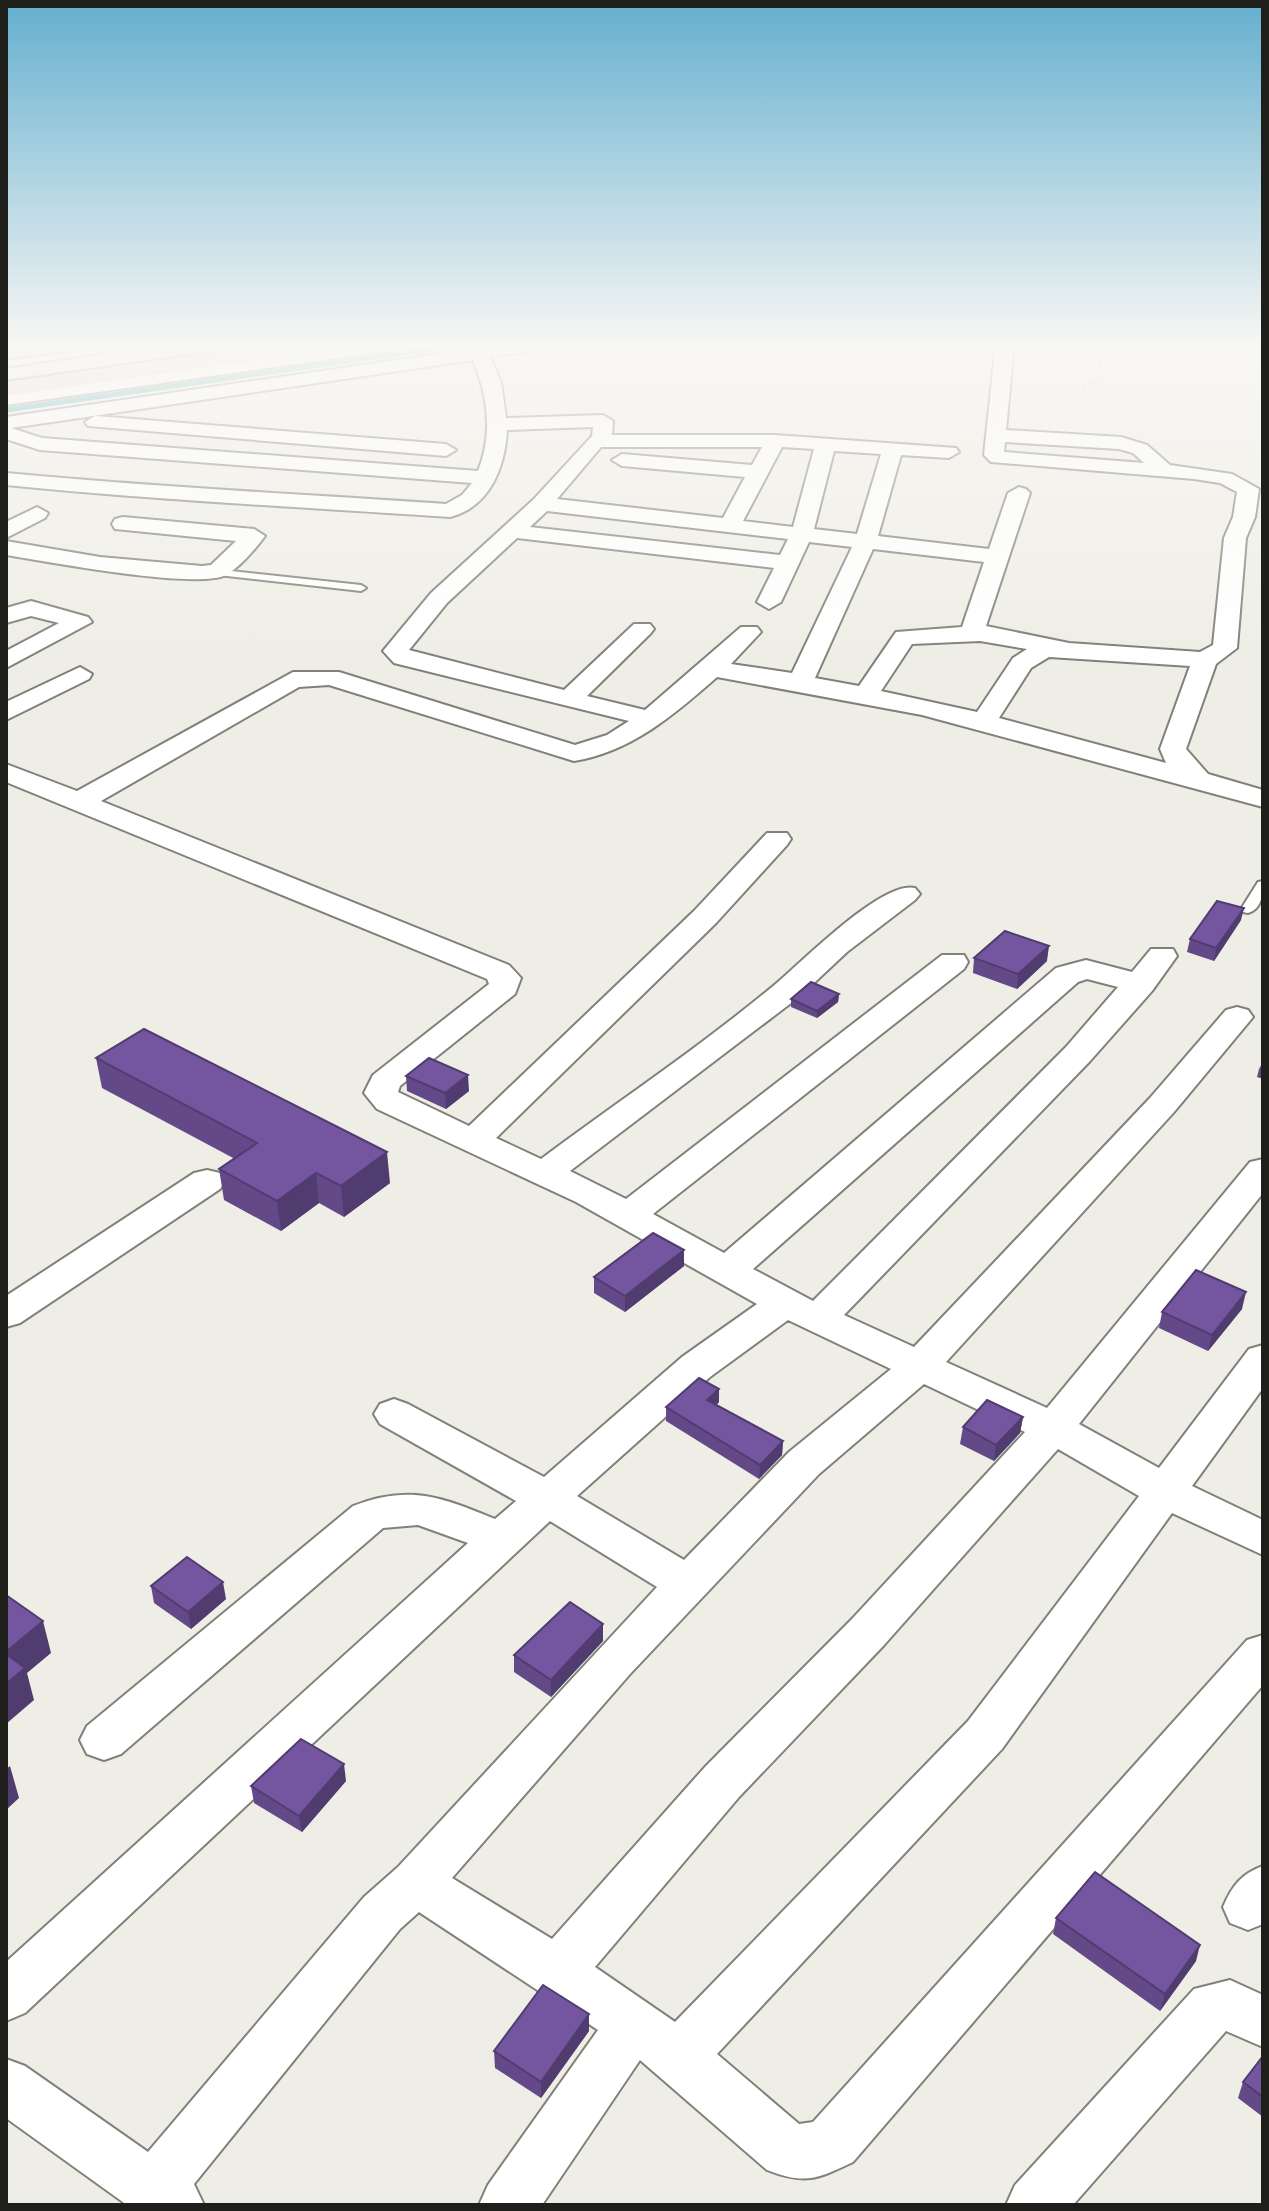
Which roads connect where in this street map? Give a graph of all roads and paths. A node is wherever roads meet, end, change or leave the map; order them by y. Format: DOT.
graph roads {
  1 [pos="69,446"];
  2 [pos="412,446"];
  3 [pos="496,446"];
  4 [pos="588,446"];
  5 [pos="772,446"];
  6 [pos="825,446"];
  7 [pos="879,446"];
  8 [pos="995,446"];
  9 [pos="893,447"];
  10 [pos="446,450"];
  11 [pos="949,452"];
  12 [pos="582,455"];
  13 [pos="256,460"];
  14 [pos="369,469"];
  15 [pos="757,472"];
  16 [pos="488,478"];
  17 [pos="6,479"];
  18 [pos="1252,484"];
  19 [pos="1019,493"];
  20 [pos="202,496"];
  21 [pos="340,502"];
  22 [pos="542,504"];
  23 [pos="37,513"];
  24 [pos="1254,517"];
  25 [pos="123,524"];
  26 [pos="729,527"];
  27 [pos="6,531"];
  28 [pos="512,531"];
  29 [pos="802,534"];
  30 [pos="866,541"];
  31 [pos="6,548"];
  32 [pos="998,557"];
  33 [pos="787,563"];
  34 [pos="213,572"];
  35 [pos="361,588"];
  36 [pos="769,602"];
  37 [pos="6,616"];
  38 [pos="642,629"];
  39 [pos="749,632"];
  40 [pos="980,634"];
  41 [pos="1059,647"];
  42 [pos="1205,660"];
  43 [pos="6,661"];
  44 [pos="714,669"];
  45 [pos="80,674"];
  46 [pos="801,680"];
  47 [pos="866,695"];
  48 [pos="571,697"];
  49 [pos="6,712"];
  50 [pos="647,718"];
  51 [pos="984,721"];
  52 [pos="6,772"];
  53 [pos="1198,780"];
  54 [pos="1261,791"];
  55 [pos="78,802"];
  56 [pos="777,839"];
  57 [pos="1263,885"];
  58 [pos="905,894"];
  59 [pos="1248,909"];
  60 [pos="1162,956"];
  61 [pos="953,962"];
  62 [pos="1141,984"];
  63 [pos="1237,1017"];
  64 [pos="474,1140"];
  65 [pos="1263,1170"];
  66 [pos="545,1173"];
  67 [pos="207,1181"];
  68 [pos="629,1215"];
  69 [pos="727,1271"];
  70 [pos="802,1310"];
  71 [pos="6,1314"];
  72 [pos="1263,1359"];
  73 [pos="919,1367"];
  74 [pos="394,1414"];
  75 [pos="1053,1428"];
  76 [pos="1163,1490"];
  77 [pos="548,1499"];
  78 [pos="501,1539"];
  79 [pos="1263,1539"];
  80 [pos="688,1584"];
  81 [pos="1263,1653"];
  82 [pos="104,1740"];
  83 [pos="416,1883"];
  84 [pos="558,1971"];
  85 [pos="6,1996"];
  86 [pos="1263,2022"];
  87 [pos="634,2024"];
  88 [pos="679,2056"];
  89 [pos="6,2085"];
  90 [pos="164,2196"];
  91 [pos="508,2205"];
  92 [pos="1035,2205"];
  1 -- 13 [label="street"];
  2 -- 10 [label="street"];
  3 -- 16 [label="street"];
  4 -- 12 [label="street"];
  5 -- 15 [label="street"];
  6 -- 29 [label="street"];
  7 -- 9 [label="street"];
  8 -- 18 [label="street"];
  9 -- 11 [label="street"];
  9 -- 30 [label="street"];
  12 -- 15 [label="street"];
  12 -- 22 [label="street"];
  13 -- 14 [label="street"];
  13 -- 20 [label="street"];
  14 -- 16 [label="street"];
  14 -- 21 [label="street"];
  15 -- 26 [label="street"];
  16 -- 21 [label="street"];
  17 -- 20 [label="street"];
  18 -- 24 [label="street"];
  19 -- 32 [label="street"];
  20 -- 21 [label="street"];
  22 -- 26 [label="street"];
  22 -- 28 [label="street"];
  23 -- 27 [label="street"];
  24 -- 42 [label="street"];
  25 -- 34 [label="street"];
  26 -- 29 [label="street"];
  28 -- 33 [label="street"];
  28 -- 48 [label="street"];
  29 -- 30 [label="street"];
  29 -- 33 [label="street"];
  30 -- 32 [label="street"];
  30 -- 46 [label="street"];
  31 -- 34 [label="street"];
  32 -- 40 [label="street"];
  33 -- 36 [label="street"];
  34 -- 35 [label="lane"];
  37 -- 43 [label="street"];
  38 -- 48 [label="street"];
  39 -- 44 [label="street"];
  40 -- 41 [label="street"];
  40 -- 47 [label="street"];
  41 -- 42 [label="street"];
  41 -- 51 [label="street"];
  42 -- 53 [label="street"];
  44 -- 46 [label="street"];
  44 -- 50 [label="street"];
  45 -- 49 [label="street"];
  46 -- 47 [label="street"];
  47 -- 51 [label="street"];
  48 -- 50 [label="street"];
  50 -- 55 [label="street"];
  51 -- 53 [label="street"];
  52 -- 55 [label="street"];
  53 -- 54 [label="street"];
  55 -- 64 [label="street"];
  56 -- 64 [label="street"];
  57 -- 59 [label="lane"];
  58 -- 66 [label="street"];
  60 -- 62 [label="street"];
  61 -- 68 [label="street"];
  62 -- 69 [label="street"];
  62 -- 70 [label="street"];
  63 -- 73 [label="street"];
  64 -- 66 [label="street"];
  65 -- 75 [label="street"];
  66 -- 68 [label="street"];
  67 -- 71 [label="street"];
  68 -- 69 [label="street"];
  69 -- 70 [label="street"];
  70 -- 73 [label="street"];
  70 -- 77 [label="street"];
  72 -- 76 [label="street"];
  73 -- 75 [label="street"];
  73 -- 80 [label="street"];
  74 -- 77 [label="street"];
  75 -- 76 [label="street"];
  75 -- 84 [label="street"];
  76 -- 79 [label="street"];
  76 -- 88 [label="street"];
  77 -- 78 [label="street"];
  77 -- 80 [label="street"];
  78 -- 82 [label="street"];
  78 -- 85 [label="street"];
  80 -- 83 [label="street"];
  81 -- 88 [label="street"];
  83 -- 84 [label="street"];
  83 -- 90 [label="street"];
  84 -- 87 [label="street"];
  86 -- 92 [label="street"];
  87 -- 88 [label="street"];
  87 -- 91 [label="street"];
  89 -- 90 [label="street"];
}
